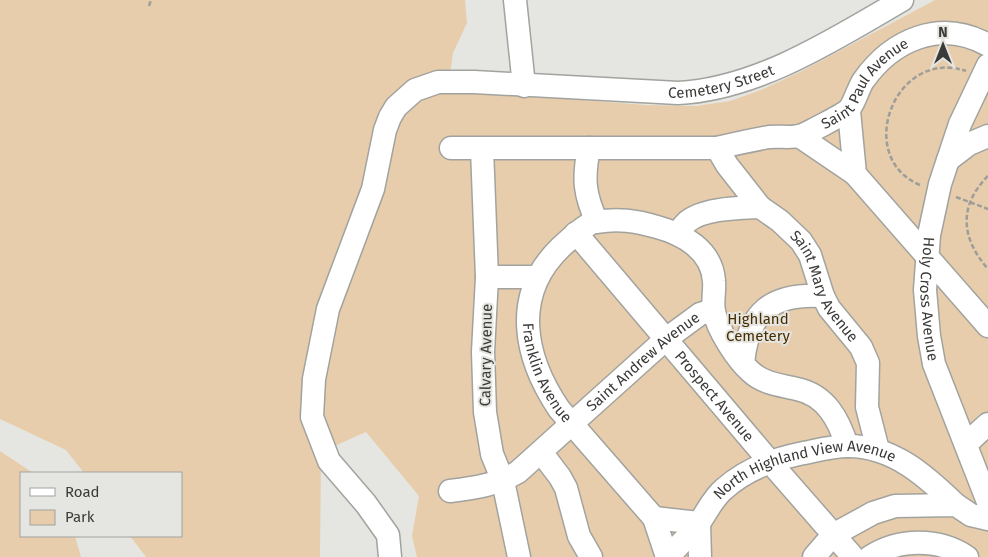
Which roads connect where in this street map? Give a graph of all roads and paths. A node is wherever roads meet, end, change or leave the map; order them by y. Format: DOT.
graph roads {
  1 [pos="151,0"];
  2 [pos="515,0"];
  3 [pos="902,0"];
  4 [pos="149,6"];
  5 [pos="988,45"];
  6 [pos="984,72"];
  7 [pos="524,86"];
  8 [pos="849,111"];
  9 [pos="799,136"];
  10 [pos="988,136"];
  11 [pos="451,148"];
  12 [pos="589,148"];
  13 [pos="717,148"];
  14 [pos="482,149"];
  15 [pos="948,160"];
  16 [pos="854,174"];
  17 [pos="988,176"];
  18 [pos="938,191"];
  19 [pos="970,202"];
  20 [pos="760,207"];
  21 [pos="988,209"];
  22 [pos="597,222"];
  23 [pos="576,233"];
  24 [pos="677,234"];
  25 [pos="928,258"];
  26 [pos="988,262"];
  27 [pos="984,265"];
  28 [pos="988,269"];
  29 [pos="488,277"];
  30 [pos="537,277"];
  31 [pos="823,296"];
  32 [pos="713,310"];
  33 [pos="988,326"];
  34 [pos="666,339"];
  35 [pos="743,364"];
  36 [pos="573,424"];
  37 [pos="988,424"];
  38 [pos="966,444"];
  39 [pos="847,446"];
  40 [pos="878,450"];
  41 [pos="541,452"];
  42 [pos="770,462"];
  43 [pos="503,481"];
  44 [pos="450,491"];
  45 [pos="988,502"];
  46 [pos="956,505"];
  47 [pos="654,518"];
  48 [pos="988,519"];
  49 [pos="699,523"];
  50 [pos="833,534"];
  51 [pos="390,557"];
  52 [pos="518,557"];
  53 [pos="591,557"];
  54 [pos="668,557"];
  55 [pos="700,557"];
  56 [pos="814,557"];
  57 [pos="853,557"];
  58 [pos="870,557"];
  59 [pos="968,557"];
  1 -- 4 [label="path"];
  2 -- 7 [label="lane"];
  3 -- 7 [label="lane, Cemetery Street"];
  5 -- 8 [label="lane, Saint Paul Avenue"];
  6 -- 15 [label="lane, Holy Cross Avenue"];
  6 -- 18 [label="path"];
  7 -- 51 [label="lane, Cemetery Street"];
  8 -- 9 [label="lane, Saint Paul Avenue"];
  8 -- 16 [label="lane"];
  9 -- 13 [label="lane"];
  9 -- 16 [label="lane"];
  10 -- 15 [label="lane"];
  11 -- 14 [label="lane"];
  12 -- 13 [label="lane"];
  12 -- 14 [label="lane"];
  12 -- 22 [label="lane"];
  13 -- 20 [label="lane, Saint Mary Avenue"];
  14 -- 29 [label="lane, Calvary Avenue"];
  15 -- 18 [label="lane, Holy Cross Avenue"];
  16 -- 25 [label="lane"];
  17 -- 19 [label="path"];
  18 -- 19 [label="path"];
  18 -- 25 [label="lane, Holy Cross Avenue"];
  19 -- 21 [label="path"];
  19 -- 27 [label="path"];
  20 -- 24 [label="lane"];
  20 -- 31 [label="lane, Saint Mary Avenue"];
  22 -- 23 [label="lane, Franklin Avenue"];
  22 -- 24 [label="lane"];
  23 -- 30 [label="lane, Franklin Avenue"];
  23 -- 34 [label="lane, Prospect Avenue"];
  24 -- 32 [label="lane"];
  25 -- 33 [label="lane"];
  25 -- 38 [label="lane, Holy Cross Avenue"];
  26 -- 27 [label="path"];
  27 -- 28 [label="path"];
  29 -- 30 [label="lane"];
  29 -- 43 [label="lane, Calvary Avenue"];
  30 -- 36 [label="lane, Franklin Avenue"];
  31 -- 35 [label="lane"];
  31 -- 40 [label="lane, Saint Mary Avenue"];
  32 -- 34 [label="lane, Saint Andrew Avenue"];
  32 -- 35 [label="lane"];
  34 -- 36 [label="lane, Saint Andrew Avenue"];
  34 -- 42 [label="lane, Prospect Avenue"];
  35 -- 39 [label="lane"];
  36 -- 41 [label="lane, Saint Andrew Avenue"];
  36 -- 47 [label="lane, Franklin Avenue"];
  37 -- 38 [label="lane"];
  38 -- 45 [label="lane, Holy Cross Avenue"];
  39 -- 40 [label="lane, North Highland View Avenue"];
  39 -- 42 [label="lane, North Highland View Avenue"];
  40 -- 46 [label="lane, North Highland View Avenue"];
  41 -- 43 [label="lane, Saint Andrew Avenue"];
  41 -- 53 [label="lane"];
  42 -- 49 [label="lane, North Highland View Avenue"];
  42 -- 50 [label="lane, Prospect Avenue"];
  43 -- 44 [label="lane, Saint Andrew Avenue"];
  43 -- 52 [label="lane, Calvary Avenue"];
  46 -- 48 [label="lane"];
  46 -- 50 [label="lane"];
  47 -- 49 [label="lane"];
  47 -- 54 [label="lane, Franklin Avenue"];
  49 -- 54 [label="lane, North Highland View Avenue"];
  49 -- 55 [label="lane"];
  50 -- 56 [label="lane"];
  50 -- 57 [label="lane, Prospect Avenue"];
  58 -- 59 [label="lane"];
}
